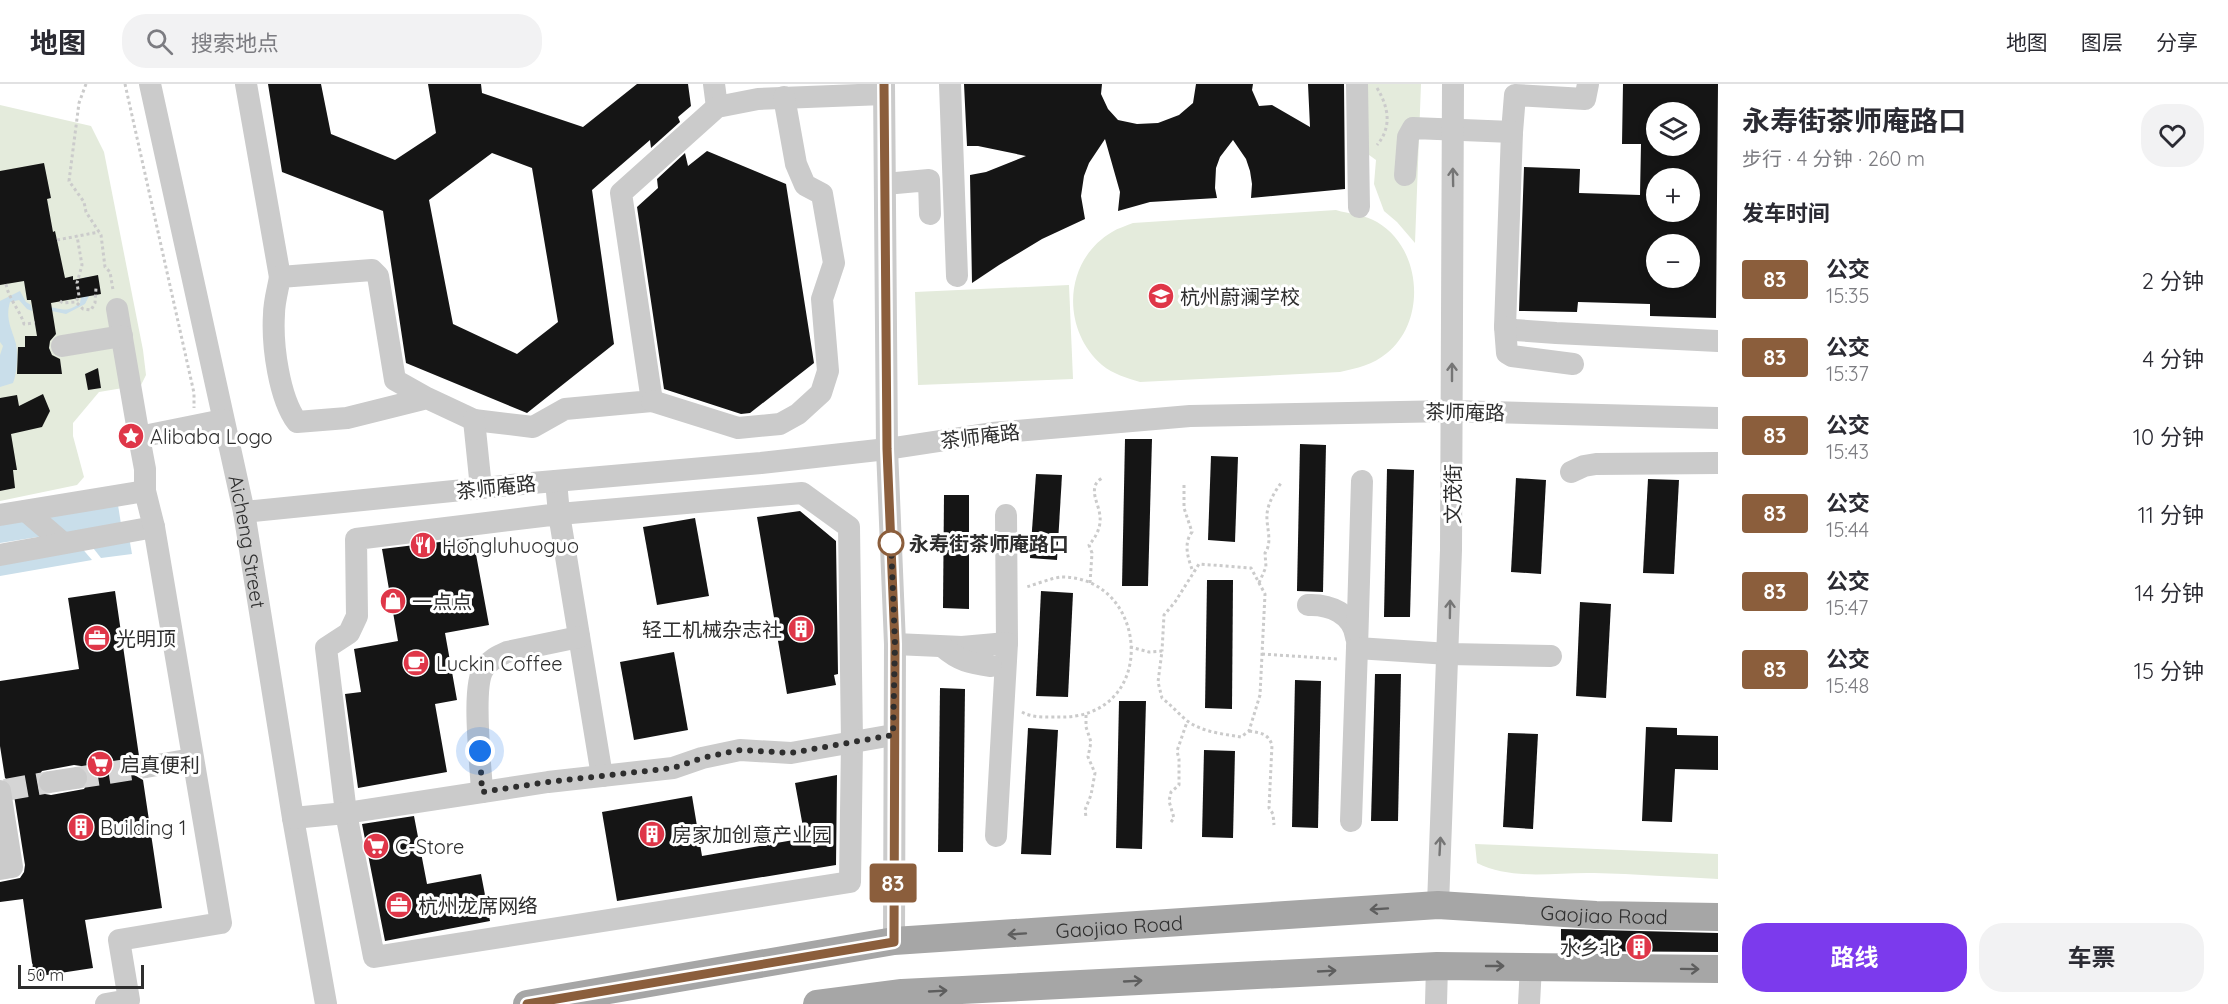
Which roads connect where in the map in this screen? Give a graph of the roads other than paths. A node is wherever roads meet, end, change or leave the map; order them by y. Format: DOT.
graph roads {
  1 [pos="150,84"];
  2 [pos="246,84"];
  3 [pos="714,84"];
  4 [pos="950,84"];
  5 [pos="1357,84"];
  6 [pos="1453,84"];
  7 [pos="1588,84"];
  8 [pos="884,89"];
  9 [pos="784,97"];
  10 [pos="717,107"];
  11 [pos="1453,129"];
  12 [pos="1512,132"];
  13 [pos="1405,175"];
  14 [pos="928,180"];
  15 [pos="954,180"];
  16 [pos="885,184"];
  17 [pos="1359,207"];
  18 [pos="930,214"];
  19 [pos="957,276"];
  20 [pos="280,278"];
  21 [pos="115,301"];
  22 [pos="1505,327"];
  23 [pos="122,336"];
  24 [pos="1718,341"];
  25 [pos="62,346"];
  26 [pos="1573,364"];
  27 [pos="427,398"];
  28 [pos="652,400"];
  29 [pos="1452,411"];
  30 [pos="1718,418"];
  31 [pos="223,420"];
  32 [pos="474,420"];
  33 [pos="139,437"];
  34 [pos="887,449"];
  35 [pos="1718,463"];
  36 [pos="1571,472"];
  37 [pos="556,481"];
  38 [pos="1362,481"];
  39 [pos="481,488"];
  40 [pos="145,491"];
  41 [pos="26,511"];
  42 [pos="244,512"];
  43 [pos="559,514"];
  44 [pos="0,515"];
  45 [pos="1006,515"];
  46 [pos="154,527"];
  47 [pos="63,543"];
  48 [pos="0,555"];
  49 [pos="1308,606"];
  50 [pos="579,637"];
  51 [pos="1007,643"];
  52 [pos="895,644"];
  53 [pos="942,646"];
  54 [pos="1357,654"];
  55 [pos="1449,654"];
  56 [pos="1551,656"];
  57 [pos="991,666"];
  58 [pos="893,735"];
  59 [pos="852,742"];
  60 [pos="192,759"];
  61 [pos="146,767"];
  62 [pos="602,776"];
  63 [pos="76,778"];
  64 [pos="50,782"];
  65 [pos="2,790"];
  66 [pos="482,792"];
  67 [pos="346,813"];
  68 [pos="293,818"];
  69 [pos="1351,821"];
  70 [pos="996,836"];
  71 [pos="0,869"];
  72 [pos="1438,905"];
  73 [pos="1718,917"];
  74 [pos="894,942"];
  75 [pos="1437,966"];
  76 [pos="1531,966"];
  77 [pos="1718,969"];
  78 [pos="903,999"];
  79 [pos="106,1004"];
  80 [pos="326,1004"];
  81 [pos="527,1004"];
  82 [pos="817,1004"];
  83 [pos="1436,1004"];
  84 [pos="1528,1004"];
  1 -- 31 [label="street, Aicheng Street"];
  2 -- 20 [label="street"];
  3 -- 10 [label="street"];
  4 -- 15 [label="street"];
  5 -- 17 [label="street"];
  6 -- 11 [label="street, 文茂街"];
  7 -- 12 [label="street"];
  8 -- 9 [label="street"];
  8 -- 16 [label="street"];
  9 -- 10 [label="street"];
  9 -- 28 [label="street"];
  10 -- 28 [label="street"];
  11 -- 12 [label="street"];
  11 -- 13 [label="street"];
  29 -- 11 [label="street, 文茂街, one-way"];
  12 -- 22 [label="street"];
  14 -- 15 [label="street"];
  14 -- 16 [label="street"];
  14 -- 18 [label="street"];
  15 -- 19 [label="street"];
  16 -- 34 [label="street"];
  20 -- 27 [label="street"];
  20 -- 27 [label="street"];
  21 -- 23 [label="street"];
  22 -- 24 [label="street"];
  22 -- 26 [label="street"];
  23 -- 25 [label="street"];
  23 -- 33 [label="street"];
  27 -- 32 [label="street"];
  28 -- 32 [label="street"];
  29 -- 30 [label="street, 茶师庵路"];
  29 -- 34 [label="street, 茶师庵路"];
  55 -- 29 [label="street, 文茂街, one-way"];
  31 -- 33 [label="street"];
  31 -- 42 [label="street, Aicheng Street"];
  32 -- 39 [label="street"];
  33 -- 40 [label="street"];
  34 -- 37 [label="street, 茶师庵路"];
  34 -- 52 [label="street"];
  35 -- 36 [label="street"];
  37 -- 39 [label="street, 茶师庵路"];
  37 -- 43 [label="street"];
  38 -- 54 [label="street"];
  39 -- 42 [label="street, 茶师庵路"];
  40 -- 41 [label="street"];
  40 -- 46 [label="street"];
  41 -- 44 [label="street"];
  41 -- 47 [label="street"];
  42 -- 68 [label="street, Aicheng Street"];
  43 -- 50 [label="street"];
  43 -- 59 [label="street"];
  43 -- 67 [label="street"];
  45 -- 51 [label="street"];
  46 -- 47 [label="street"];
  46 -- 60 [label="street"];
  47 -- 48 [label="street"];
  49 -- 54 [label="street"];
  50 -- 62 [label="street"];
  50 -- 66 [label="street"];
  51 -- 53 [label="street"];
  51 -- 70 [label="street"];
  52 -- 53 [label="street"];
  52 -- 58 [label="street"];
  53 -- 57 [label="street"];
  54 -- 55 [label="street"];
  54 -- 69 [label="street"];
  55 -- 56 [label="street"];
  72 -- 55 [label="street, 文茂街, one-way"];
  58 -- 59 [label="street"];
  58 -- 74 [label="street"];
  59 -- 62 [label="street"];
  59 -- 67 [label="street"];
  60 -- 61 [label="street"];
  60 -- 79 [label="street"];
  62 -- 66 [label="street"];
  63 -- 64 [label="street"];
  65 -- 71 [label="street"];
  66 -- 67 [label="street"];
  67 -- 68 [label="street"];
  68 -- 80 [label="street, Aicheng Street"];
  72 -- 73 [label="main road, Gaojiao Road"];
  72 -- 74 [label="main road, Gaojiao Road, one-way"];
  74 -- 81 [label="main road, Gaojiao Road"];
  75 -- 76 [label="main road, one-way"];
  78 -- 75 [label="main road, one-way"];
  75 -- 83 [label="street"];
  76 -- 77 [label="main road, one-way"];
  76 -- 84 [label="street"];
  78 -- 82 [label="main road"];
}
